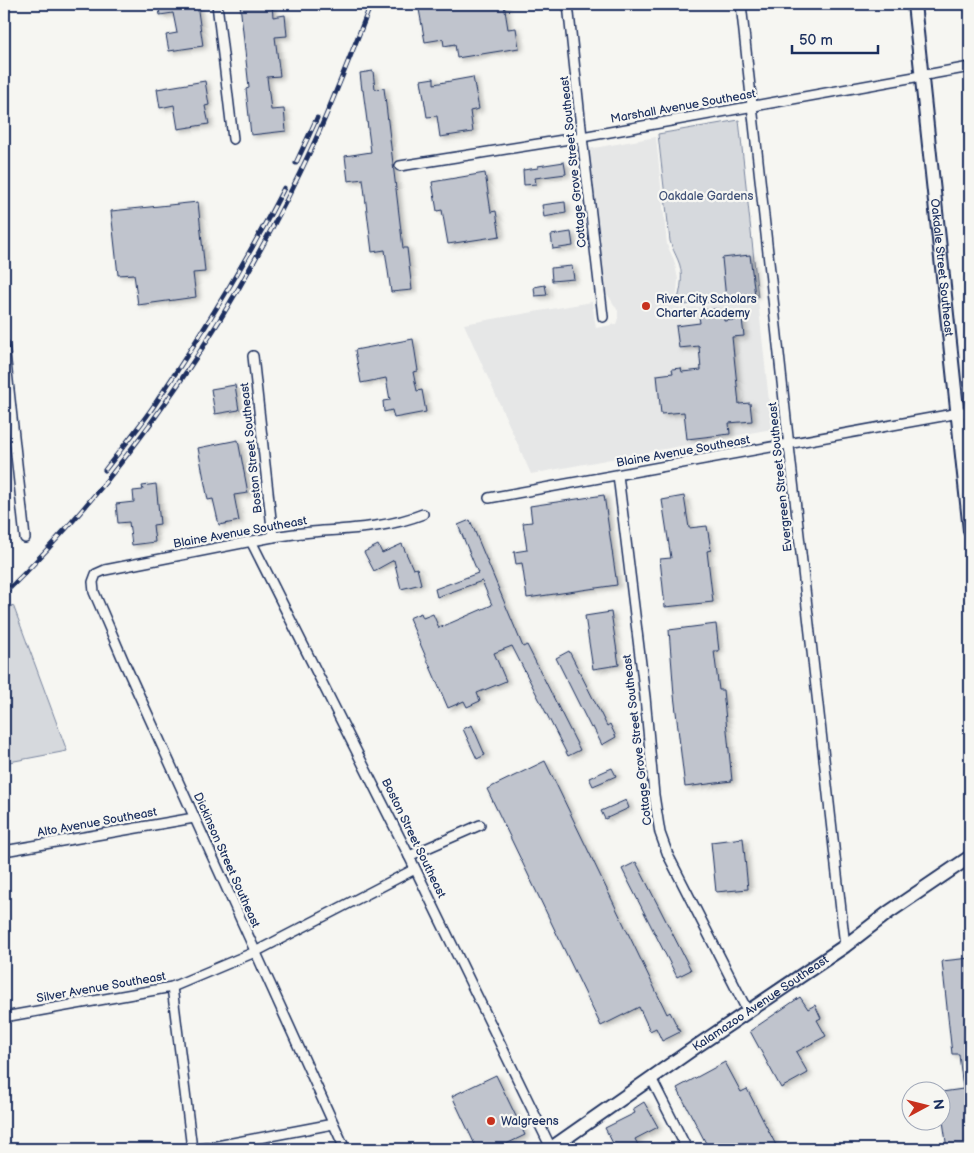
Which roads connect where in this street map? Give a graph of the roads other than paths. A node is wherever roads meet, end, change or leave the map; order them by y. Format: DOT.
graph roads {
  1 [pos="217,4"];
  2 [pos="568,4"];
  3 [pos="741,4"];
  4 [pos="914,4"];
  5 [pos="970,67"];
  6 [pos="922,75"];
  7 [pos="753,106"];
  8 [pos="582,137"];
  9 [pos="232,139"];
  10 [pos="400,166"];
  11 [pos="603,317"];
  12 [pos="4,344"];
  13 [pos="253,356"];
  14 [pos="964,412"];
  15 [pos="789,444"];
  16 [pos="618,475"];
  17 [pos="489,498"];
  18 [pos="423,514"];
  19 [pos="970,531"];
  20 [pos="273,537"];
  21 [pos="25,538"];
  22 [pos="251,541"];
  23 [pos="94,578"];
  24 [pos="194,818"];
  25 [pos="480,825"];
  26 [pos="4,851"];
  27 [pos="409,856"];
  28 [pos="970,857"];
  29 [pos="415,869"];
  30 [pos="845,946"];
  31 [pos="255,952"];
  32 [pos="172,987"];
  33 [pos="748,1012"];
  34 [pos="4,1017"];
  35 [pos="652,1078"];
  36 [pos="333,1124"];
  37 [pos="192,1149"];
  38 [pos="201,1149"];
  39 [pos="345,1149"];
  40 [pos="550,1149"];
  41 [pos="687,1149"];
  1 -- 9 [label="street"];
  2 -- 8 [label="street, Cottage Grove Street Southeast"];
  3 -- 7 [label="street, Evergreen Street Southeast"];
  4 -- 6 [label="street, Oakdale Street Southeast"];
  5 -- 6 [label="street, Marshall Avenue Southeast"];
  6 -- 7 [label="street, Marshall Avenue Southeast"];
  6 -- 14 [label="street, Oakdale Street Southeast"];
  7 -- 8 [label="street, Marshall Avenue Southeast"];
  7 -- 15 [label="street, Evergreen Street Southeast"];
  8 -- 10 [label="street, Marshall Avenue Southeast"];
  8 -- 11 [label="street, Cottage Grove Street Southeast"];
  12 -- 21 [label="street"];
  13 -- 20 [label="street, Boston Street Southeast"];
  14 -- 15 [label="street, Blaine Avenue Southeast"];
  14 -- 19 [label="street, Oakdale Street Southeast"];
  15 -- 16 [label="street, Blaine Avenue Southeast"];
  15 -- 30 [label="street, Evergreen Street Southeast"];
  16 -- 17 [label="street, Blaine Avenue Southeast"];
  16 -- 33 [label="street, Cottage Grove Street Southeast"];
  18 -- 20 [label="street, Blaine Avenue Southeast"];
  20 -- 22 [label="street, Blaine Avenue Southeast"];
  22 -- 23 [label="street, Blaine Avenue Southeast"];
  22 -- 27 [label="street, Boston Street Southeast"];
  23 -- 24 [label="street, Dickinson Street Southeast"];
  24 -- 26 [label="street, Alto Avenue Southeast"];
  24 -- 31 [label="street, Dickinson Street Southeast"];
  25 -- 27 [label="street"];
  27 -- 29 [label="street, Boston Street Southeast"];
  28 -- 30 [label="street, Kalamazoo Avenue Southeast"];
  29 -- 31 [label="street, Silver Avenue Southeast"];
  29 -- 40 [label="street, Boston Street Southeast"];
  30 -- 33 [label="street, Kalamazoo Avenue Southeast"];
  31 -- 32 [label="street, Silver Avenue Southeast"];
  31 -- 36 [label="street, Dickinson Street Southeast"];
  32 -- 34 [label="street, Silver Avenue Southeast"];
  32 -- 37 [label="street"];
  33 -- 35 [label="street, Kalamazoo Avenue Southeast"];
  35 -- 40 [label="street, Kalamazoo Avenue Southeast"];
  35 -- 41 [label="street"];
  36 -- 38 [label="street"];
  36 -- 39 [label="street, Dickinson Street Southeast"];
}
